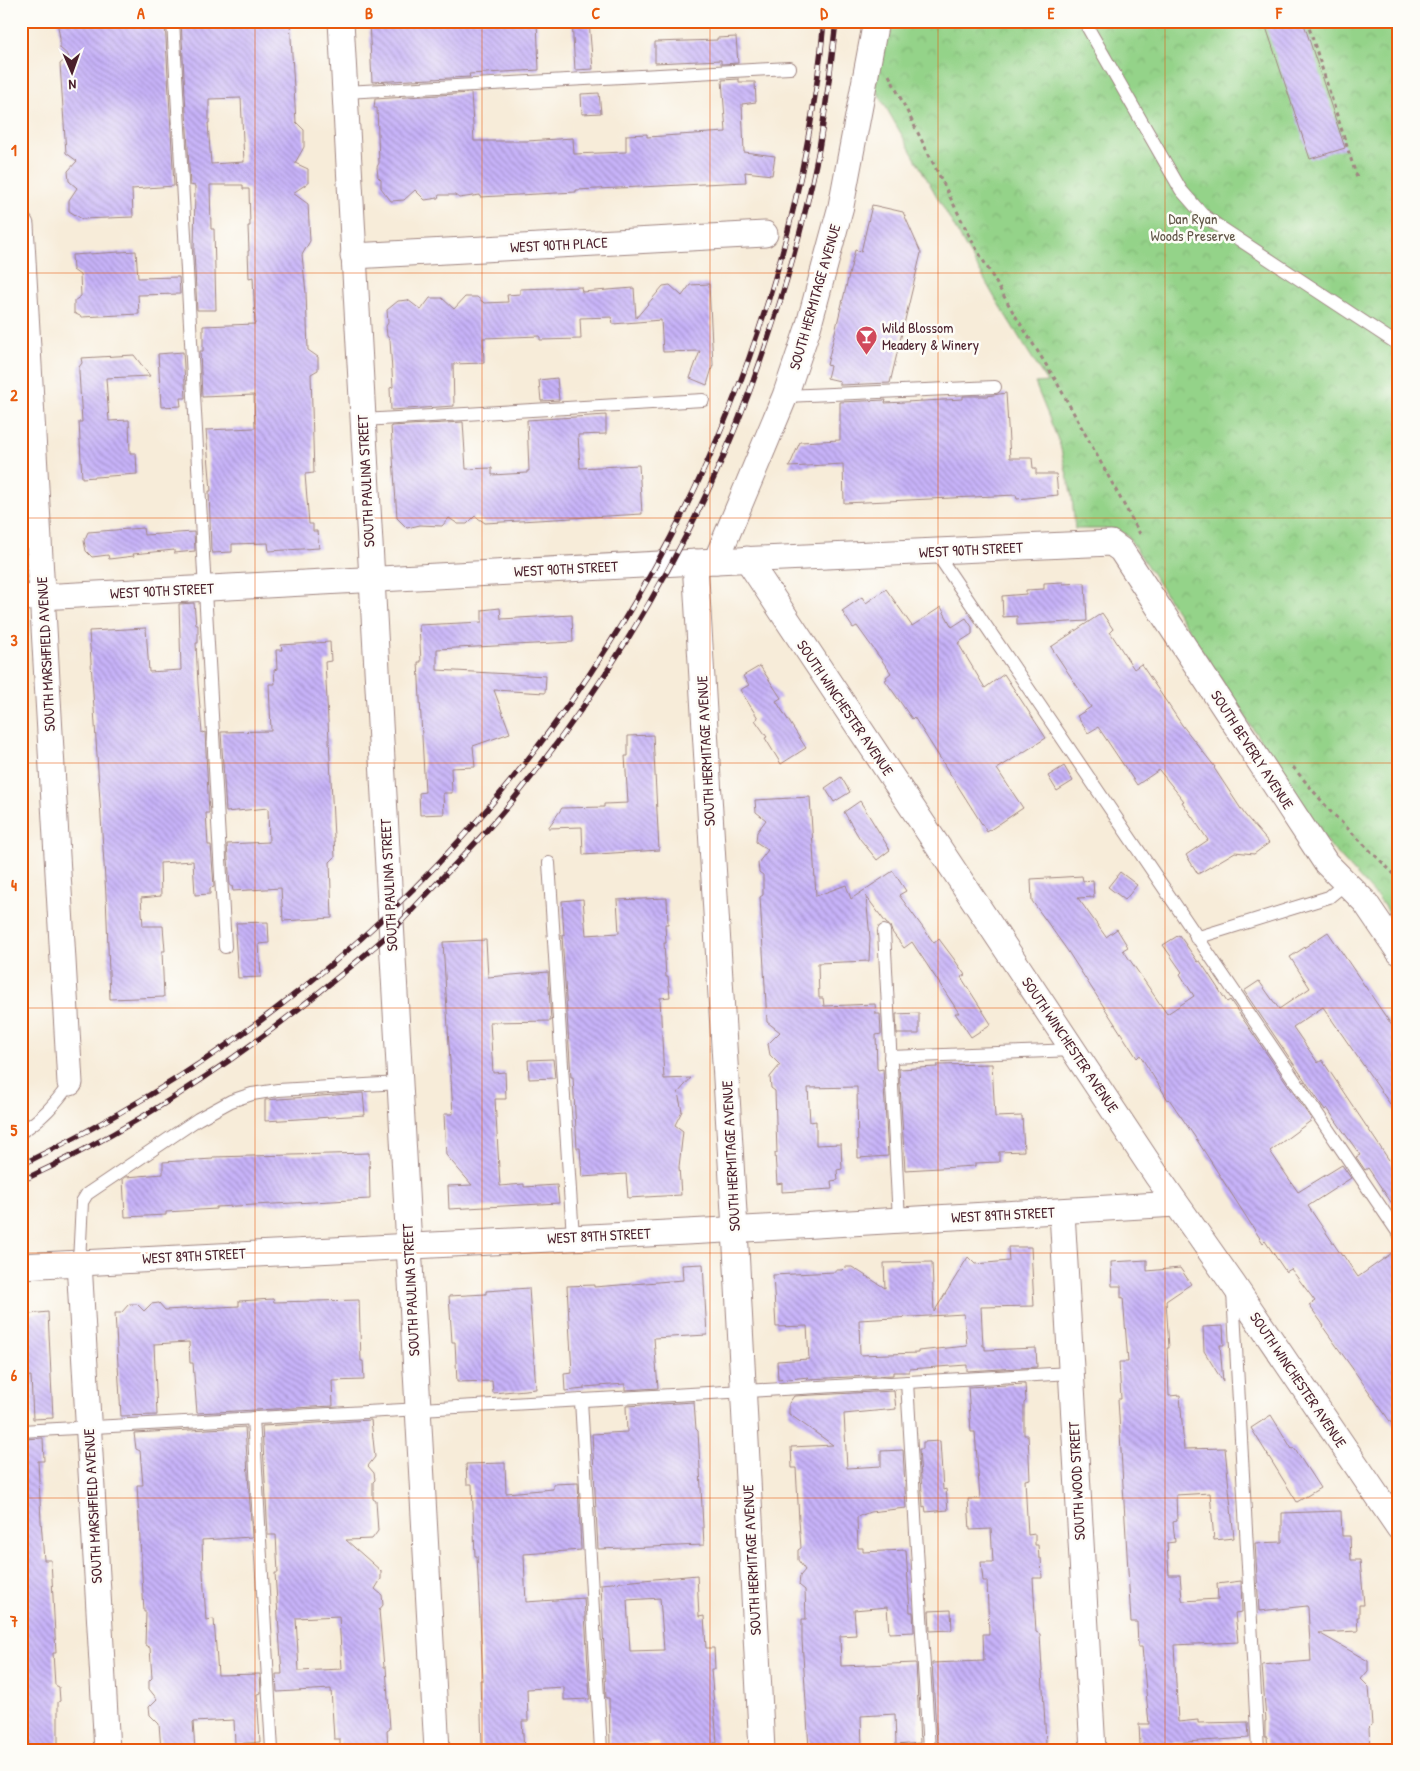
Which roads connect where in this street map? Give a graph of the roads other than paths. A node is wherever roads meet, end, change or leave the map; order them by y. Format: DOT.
graph roads {
  1 [pos="173,21"];
  2 [pos="341,21"];
  3 [pos="1084,21"];
  4 [pos="874,29"];
  5 [pos="790,68"];
  6 [pos="344,92"];
  7 [pos="21,226"];
  8 [pos="765,234"];
  9 [pos="354,256"];
  10 [pos="1399,345"];
  11 [pos="995,387"];
  12 [pos="784,396"];
  13 [pos="703,400"];
  14 [pos="363,420"];
  15 [pos="1111,543"];
  16 [pos="935,551"];
  17 [pos="747,560"];
  18 [pos="706,561"];
  19 [pos="372,579"];
  20 [pos="206,588"];
  21 [pos="32,598"];
  22 [pos="550,863"];
  23 [pos="1346,883"];
  24 [pos="884,931"];
  25 [pos="1196,938"];
  26 [pos="226,948"];
  27 [pos="1399,952"];
  28 [pos="1074,1050"];
  29 [pos="890,1057"];
  30 [pos="400,1082"];
  31 [pos="70,1083"];
  32 [pos="21,1132"];
  33 [pos="1176,1204"];
  34 [pos="1062,1212"];
  35 [pos="899,1220"];
  36 [pos="735,1229"];
  37 [pos="1399,1234"];
  38 [pos="573,1237"];
  39 [pos="408,1245"];
  40 [pos="79,1262"];
  41 [pos="21,1266"];
  42 [pos="1233,1284"];
  43 [pos="1071,1374"];
  44 [pos="908,1382"];
  45 [pos="744,1391"];
  46 [pos="581,1400"];
  47 [pos="418,1409"];
  48 [pos="253,1418"];
  49 [pos="89,1427"];
  50 [pos="21,1431"];
  51 [pos="1399,1528"];
  52 [pos="107,1750"];
  53 [pos="272,1750"];
  54 [pos="437,1750"];
  55 [pos="601,1750"];
  56 [pos="762,1750"];
  57 [pos="929,1750"];
  58 [pos="1093,1750"];
  59 [pos="1258,1750"];
  1 -- 20 [label="lane"];
  2 -- 6 [label="street, SOUTH PAULINA STREET"];
  3 -- 10 [label="lane"];
  4 -- 12 [label="street, SOUTH HERMITAGE AVENUE"];
  5 -- 6 [label="lane"];
  6 -- 9 [label="street, SOUTH PAULINA STREET"];
  7 -- 21 [label="street, SOUTH MARSHFIELD AVENUE"];
  8 -- 9 [label="street, WEST 90TH PLACE"];
  9 -- 14 [label="street, SOUTH PAULINA STREET"];
  11 -- 12 [label="lane"];
  12 -- 18 [label="street, SOUTH HERMITAGE AVENUE"];
  13 -- 14 [label="lane"];
  14 -- 19 [label="street, SOUTH PAULINA STREET"];
  15 -- 16 [label="street, WEST 90TH STREET"];
  15 -- 23 [label="street, SOUTH BEVERLY AVENUE"];
  16 -- 17 [label="street, WEST 90TH STREET"];
  16 -- 25 [label="lane"];
  17 -- 18 [label="street, WEST 90TH STREET"];
  17 -- 28 [label="street, SOUTH WINCHESTER AVENUE"];
  18 -- 19 [label="street, WEST 90TH STREET"];
  18 -- 36 [label="street, SOUTH HERMITAGE AVENUE"];
  19 -- 20 [label="street, WEST 90TH STREET"];
  19 -- 30 [label="street, SOUTH PAULINA STREET"];
  20 -- 21 [label="street, WEST 90TH STREET"];
  20 -- 26 [label="lane"];
  21 -- 31 [label="street, SOUTH MARSHFIELD AVENUE"];
  22 -- 38 [label="lane"];
  23 -- 25 [label="lane"];
  23 -- 27 [label="street, SOUTH BEVERLY AVENUE"];
  24 -- 29 [label="lane"];
  25 -- 37 [label="lane"];
  28 -- 29 [label="lane"];
  28 -- 33 [label="street, SOUTH WINCHESTER AVENUE"];
  29 -- 35 [label="lane"];
  30 -- 39 [label="street, SOUTH PAULINA STREET"];
  30 -- 40 [label="lane"];
  31 -- 32 [label="lane"];
  33 -- 34 [label="street, WEST 89TH STREET"];
  33 -- 42 [label="street, SOUTH WINCHESTER AVENUE"];
  34 -- 35 [label="street, WEST 89TH STREET"];
  34 -- 43 [label="street, SOUTH WOOD STREET"];
  35 -- 36 [label="street, WEST 89TH STREET"];
  36 -- 38 [label="street, WEST 89TH STREET"];
  36 -- 45 [label="street, SOUTH HERMITAGE AVENUE"];
  38 -- 39 [label="street, WEST 89TH STREET"];
  39 -- 40 [label="street, WEST 89TH STREET"];
  39 -- 47 [label="street, SOUTH PAULINA STREET"];
  40 -- 41 [label="street, WEST 89TH STREET"];
  40 -- 49 [label="street, SOUTH MARSHFIELD AVENUE"];
  42 -- 51 [label="street, SOUTH WINCHESTER AVENUE"];
  42 -- 59 [label="lane"];
  43 -- 44 [label="lane"];
  43 -- 58 [label="street, SOUTH WOOD STREET"];
  44 -- 45 [label="lane"];
  44 -- 57 [label="lane"];
  45 -- 46 [label="lane"];
  45 -- 56 [label="street, SOUTH HERMITAGE AVENUE"];
  46 -- 47 [label="lane"];
  46 -- 55 [label="lane"];
  47 -- 48 [label="lane"];
  47 -- 54 [label="street, SOUTH PAULINA STREET"];
  48 -- 49 [label="lane"];
  48 -- 53 [label="lane"];
  49 -- 50 [label="lane"];
  49 -- 52 [label="street, SOUTH MARSHFIELD AVENUE"];
}
